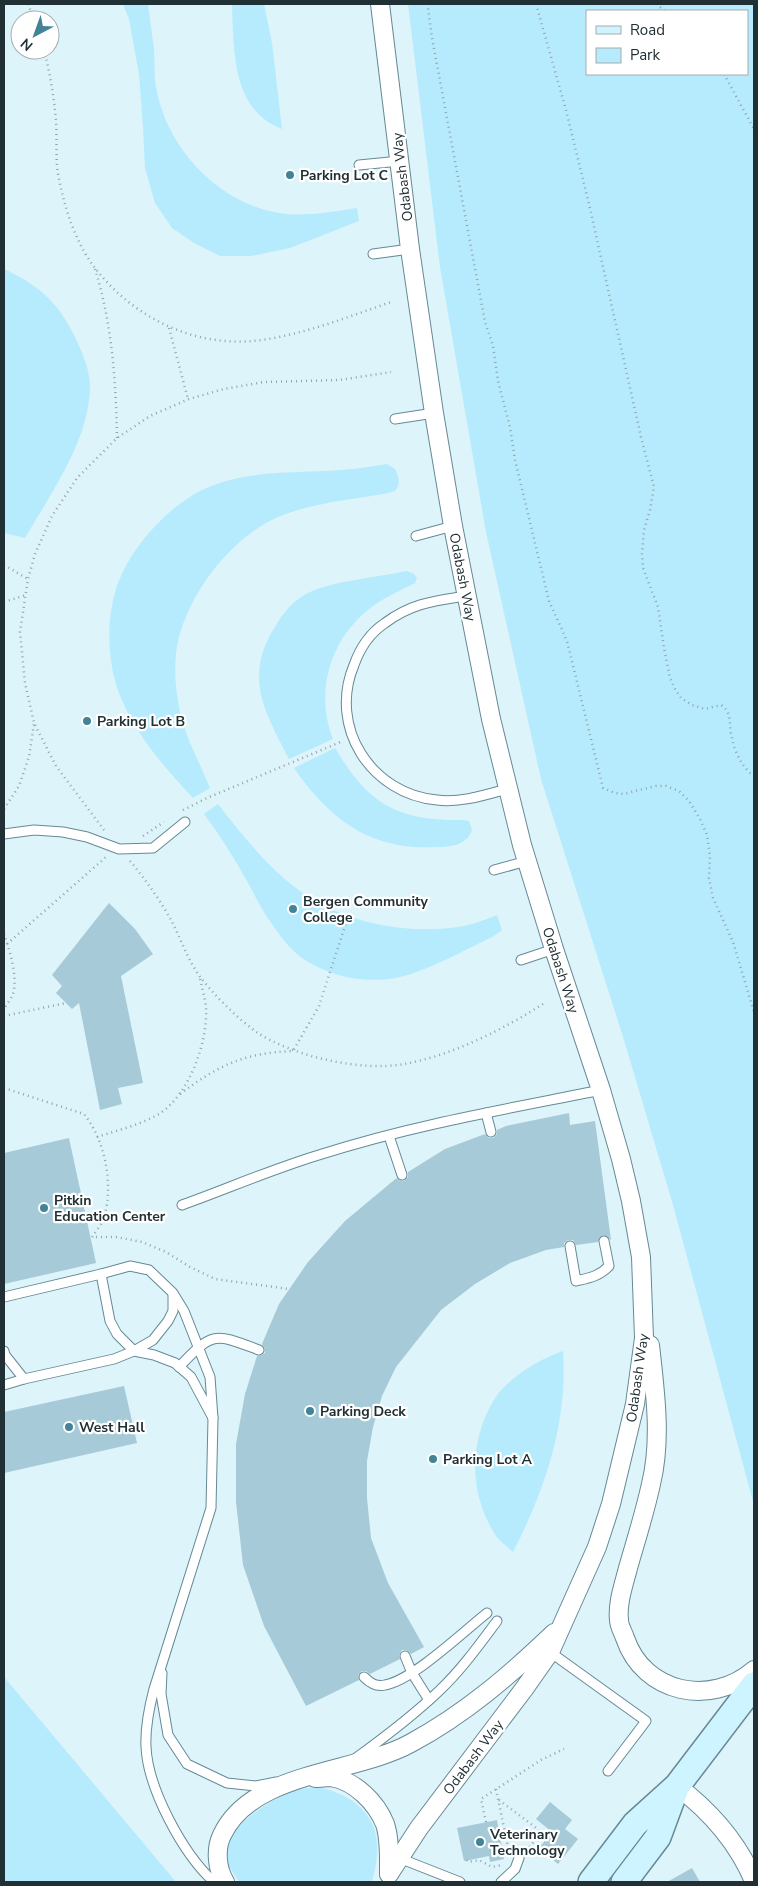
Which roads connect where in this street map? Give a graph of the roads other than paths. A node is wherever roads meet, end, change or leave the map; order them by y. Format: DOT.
graph roads {
  1 [pos="380,4"];
  2 [pos="400,161"];
  3 [pos="359,165"];
  4 [pos="410,249"];
  5 [pos="373,254"];
  6 [pos="434,413"];
  7 [pos="395,419"];
  8 [pos="453,526"];
  9 [pos="416,536"];
  10 [pos="466,596"];
  11 [pos="507,789"];
  12 [pos="184,822"];
  13 [pos="4,834"];
  14 [pos="527,861"];
  15 [pos="494,870"];
  16 [pos="554,949"];
  17 [pos="521,960"];
  18 [pos="601,1090"];
  19 [pos="486,1113"];
  20 [pos="491,1132"];
  21 [pos="389,1136"];
  22 [pos="402,1176"];
  23 [pos="182,1205"];
  24 [pos="604,1241"];
  25 [pos="570,1246"];
  26 [pos="641,1258"];
  27 [pos="100,1274"];
  28 [pos="173,1293"];
  29 [pos="4,1297"];
  30 [pos="198,1347"];
  31 [pos="259,1350"];
  32 [pos="4,1351"];
  33 [pos="134,1351"];
  34 [pos="179,1367"];
  35 [pos="24,1379"];
  36 [pos="4,1385"];
  37 [pos="213,1418"];
  38 [pos="487,1613"];
  39 [pos="496,1621"];
  40 [pos="564,1624"];
  41 [pos="550,1652"];
  42 [pos="405,1656"];
  43 [pos="163,1660"];
  44 [pos="754,1670"];
  45 [pos="412,1674"];
  46 [pos="364,1677"];
  47 [pos="754,1685"];
  48 [pos="429,1700"];
  49 [pos="346,1765"];
  50 [pos="608,1771"];
  51 [pos="302,1778"];
  52 [pos="677,1786"];
  53 [pos="399,1858"];
  54 [pos="519,1858"];
  55 [pos="387,1878"];
  56 [pos="754,1881"];
  57 [pos="214,1882"];
  58 [pos="225,1882"];
  59 [pos="460,1882"];
  60 [pos="502,1882"];
  61 [pos="591,1882"];
  62 [pos="624,1882"];
  1 -- 2 [label="street, Odabash Way"];
  2 -- 3 [label="lane"];
  2 -- 4 [label="street, Odabash Way"];
  4 -- 5 [label="lane"];
  4 -- 6 [label="street, Odabash Way"];
  6 -- 7 [label="lane"];
  6 -- 8 [label="street, Odabash Way"];
  8 -- 9 [label="lane"];
  8 -- 10 [label="street, Odabash Way"];
  10 -- 11 [label="street, Odabash Way"];
  10 -- 11 [label="lane"];
  11 -- 14 [label="street, Odabash Way"];
  12 -- 13 [label="lane"];
  14 -- 15 [label="lane"];
  14 -- 16 [label="street, Odabash Way"];
  16 -- 17 [label="lane"];
  16 -- 18 [label="street, Odabash Way"];
  18 -- 19 [label="lane"];
  18 -- 26 [label="street, Odabash Way"];
  19 -- 20 [label="lane"];
  19 -- 21 [label="lane"];
  21 -- 22 [label="lane"];
  21 -- 23 [label="lane"];
  24 -- 25 [label="lane"];
  26 -- 40 [label="street, Odabash Way"];
  26 -- 44 [label="street"];
  27 -- 28 [label="lane"];
  27 -- 29 [label="lane"];
  27 -- 33 [label="lane"];
  28 -- 30 [label="lane"];
  28 -- 33 [label="lane"];
  30 -- 31 [label="lane"];
  30 -- 34 [label="lane"];
  30 -- 37 [label="lane"];
  32 -- 35 [label="lane"];
  33 -- 34 [label="lane"];
  33 -- 35 [label="lane"];
  34 -- 37 [label="lane"];
  35 -- 36 [label="lane"];
  37 -- 43 [label="lane"];
  38 -- 45 [label="lane"];
  39 -- 48 [label="lane"];
  40 -- 41 [label="street, Odabash Way"];
  40 -- 49 [label="street"];
  41 -- 50 [label="lane"];
  41 -- 53 [label="street, Odabash Way"];
  42 -- 45 [label="lane"];
  43 -- 51 [label="lane"];
  43 -- 57 [label="lane"];
  45 -- 46 [label="lane"];
  45 -- 48 [label="lane"];
  47 -- 52 [label="main road"];
  48 -- 49 [label="lane"];
  49 -- 51 [label="street"];
  51 -- 55 [label="street"];
  51 -- 58 [label="street"];
  52 -- 56 [label="street"];
  52 -- 61 [label="main road"];
  52 -- 62 [label="main road"];
  53 -- 55 [label="street, Odabash Way"];
  53 -- 59 [label="lane"];
  54 -- 60 [label="lane"];
}
